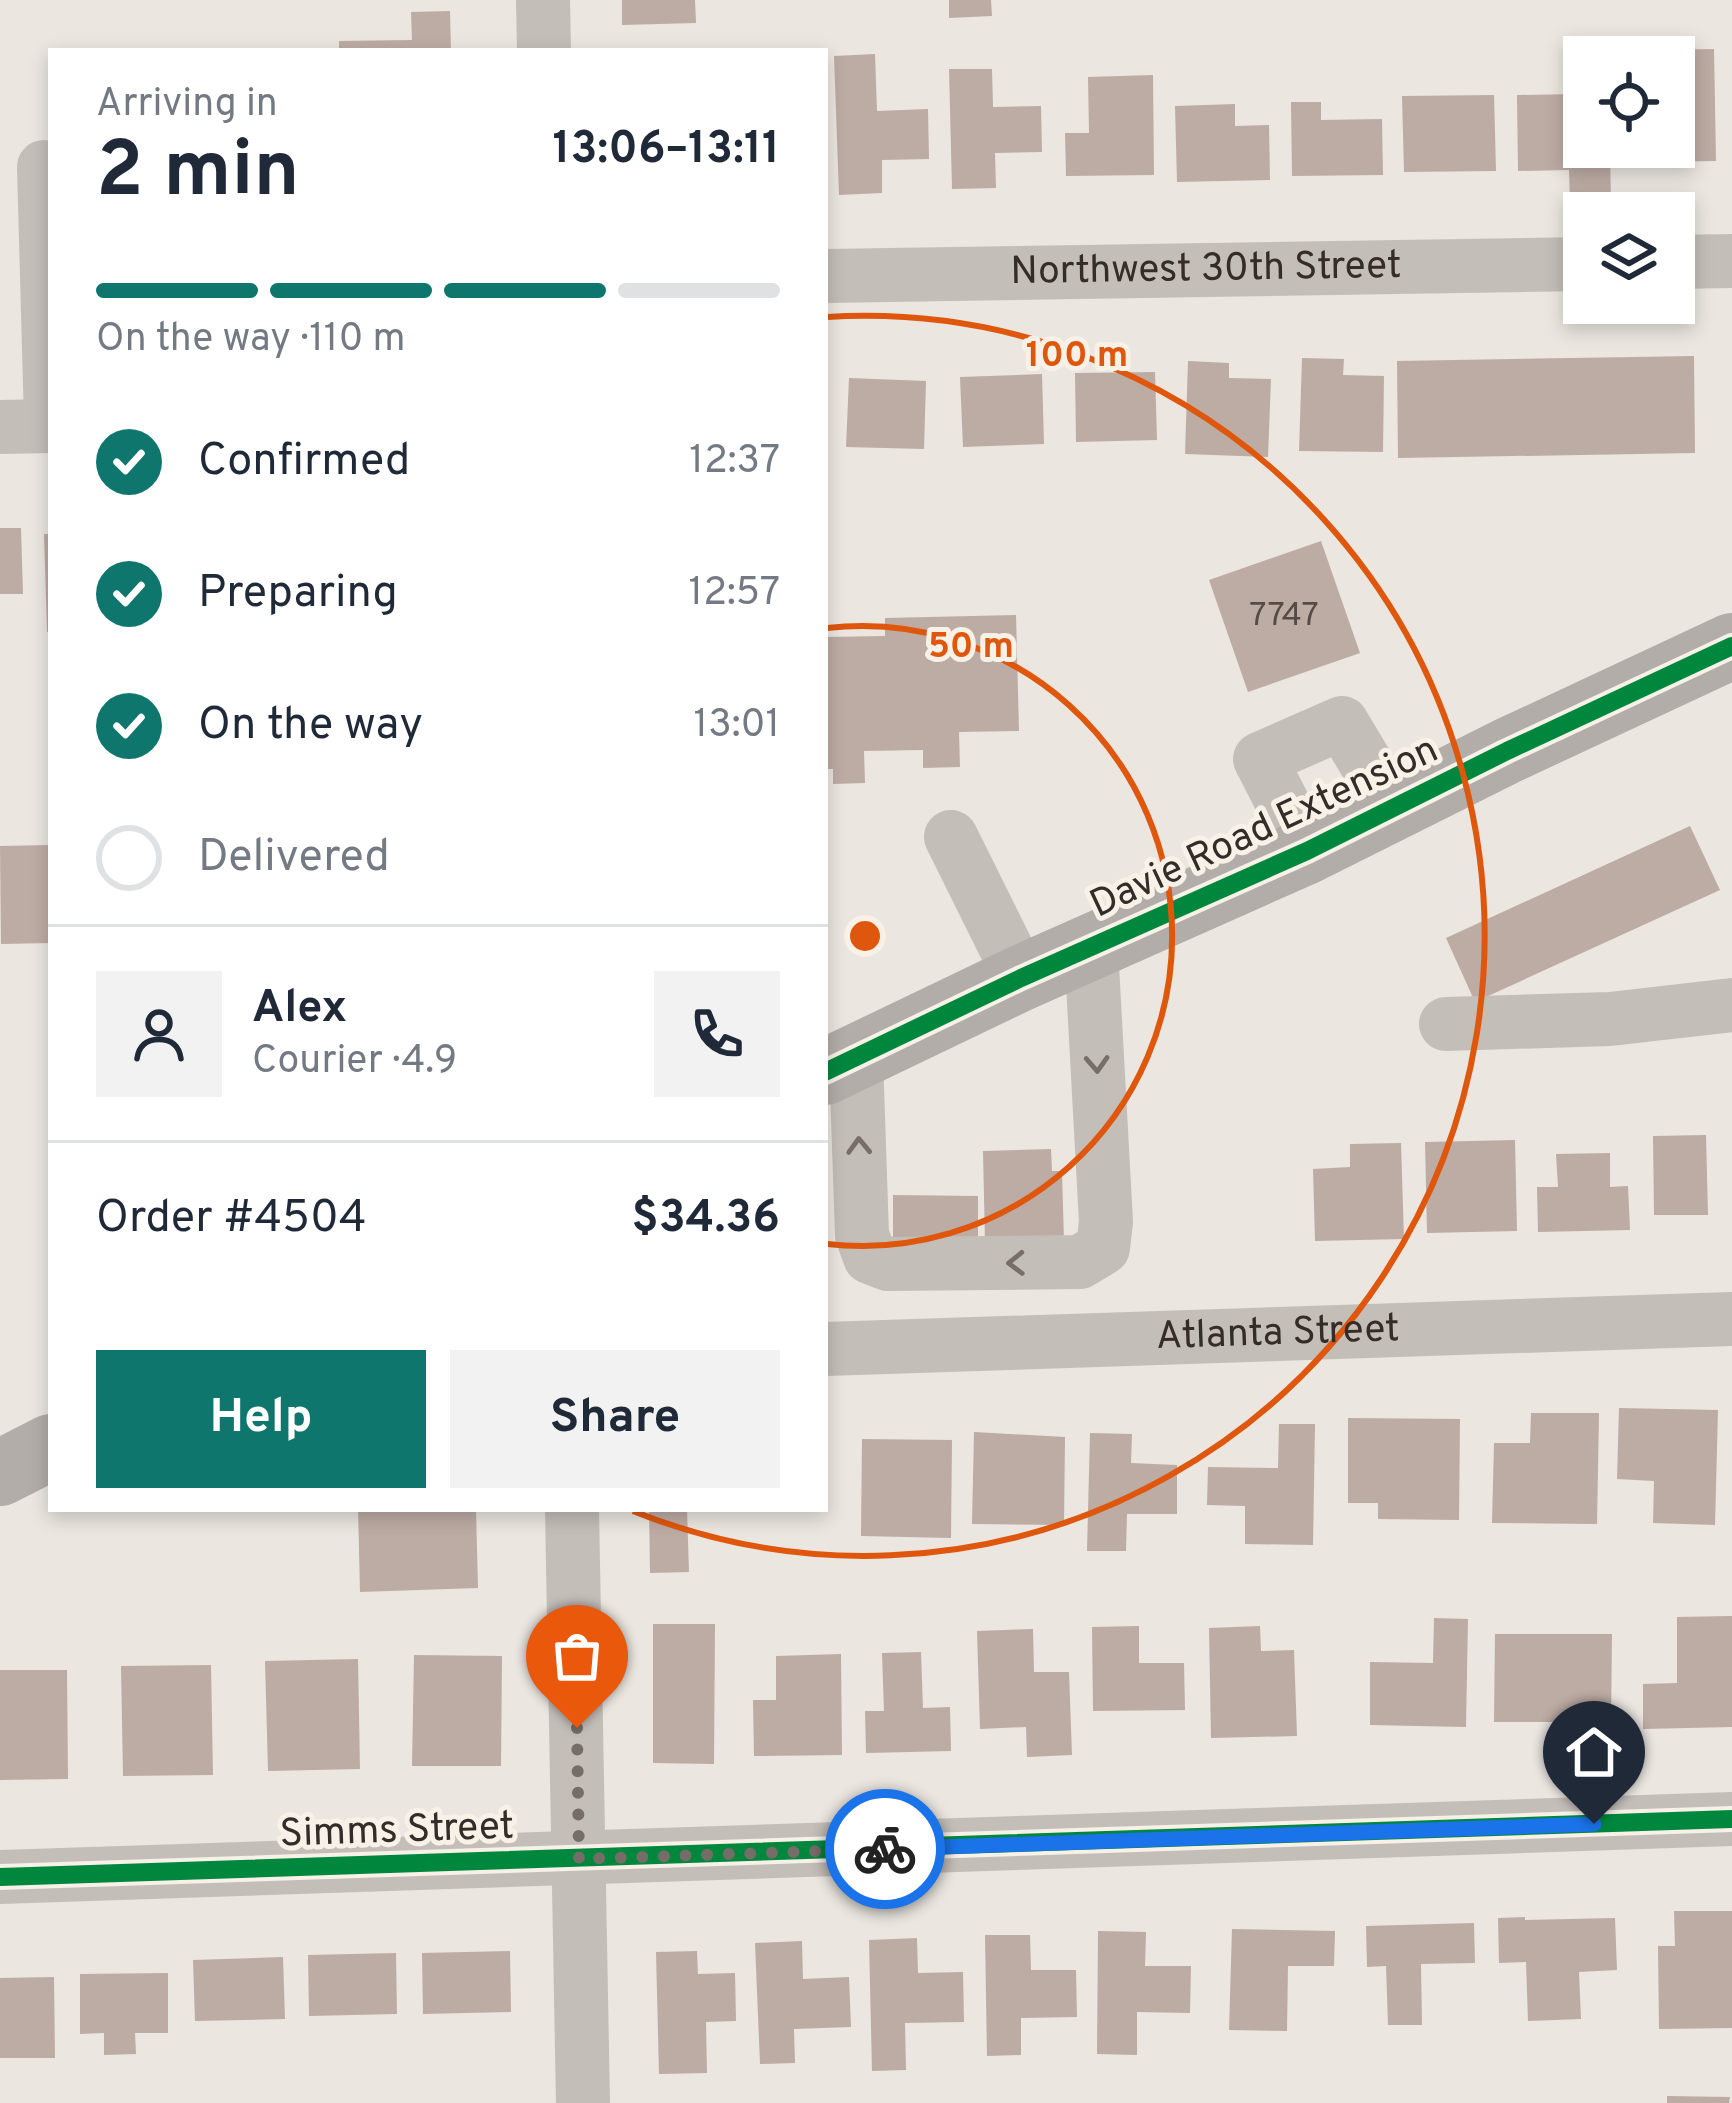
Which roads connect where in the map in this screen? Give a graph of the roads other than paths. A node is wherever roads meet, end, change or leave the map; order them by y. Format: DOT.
graph roads {
  1 [pos="543,0"];
  2 [pos="544,48"];
  3 [pos="44,167"];
  4 [pos="1732,261"];
  5 [pos="1695,262"];
  6 [pos="1563,264"];
  7 [pos="828,276"];
  8 [pos="48,314"];
  9 [pos="48,424"];
  10 [pos="0,428"];
  11 [pos="1732,646"];
  12 [pos="1394,810"];
  13 [pos="951,837"];
  14 [pos="1307,851"];
  15 [pos="1091,947"];
  16 [pos="1021,978"];
  17 [pos="1732,1006"];
  18 [pos="1446,1024"];
  19 [pos="841,1064"];
  20 [pos="1732,1319"];
  21 [pos="828,1348"];
  22 [pos="48,1449"];
  23 [pos="0,1473"];
  24 [pos="572,1512"];
  25 [pos="1732,1819"];
  26 [pos="579,1859"];
  27 [pos="0,1877"];
  28 [pos="583,2103"];
  1 -- 2 [label="street"];
  3 -- 8 [label="street"];
  4 -- 5 [label="street"];
  6 -- 7 [label="street, Northwest 30th Street"];
  9 -- 10 [label="street"];
  11 -- 12 [label="main road, Davie Road Extension"];
  12 -- 14 [label="main road, Davie Road Extension"];
  12 -- 14 [label="street"];
  13 -- 16 [label="street"];
  14 -- 15 [label="main road, Davie Road Extension"];
  15 -- 16 [label="main road, Davie Road Extension"];
  15 -- 19 [label="street, one-way"];
  16 -- 19 [label="main road, Davie Road Extension"];
  17 -- 18 [label="street"];
  20 -- 21 [label="street, Atlanta Street"];
  22 -- 23 [label="main road"];
  24 -- 26 [label="street"];
  25 -- 26 [label="street, Simms Street"];
  26 -- 27 [label="street, Simms Street"];
  26 -- 28 [label="street"];
}
